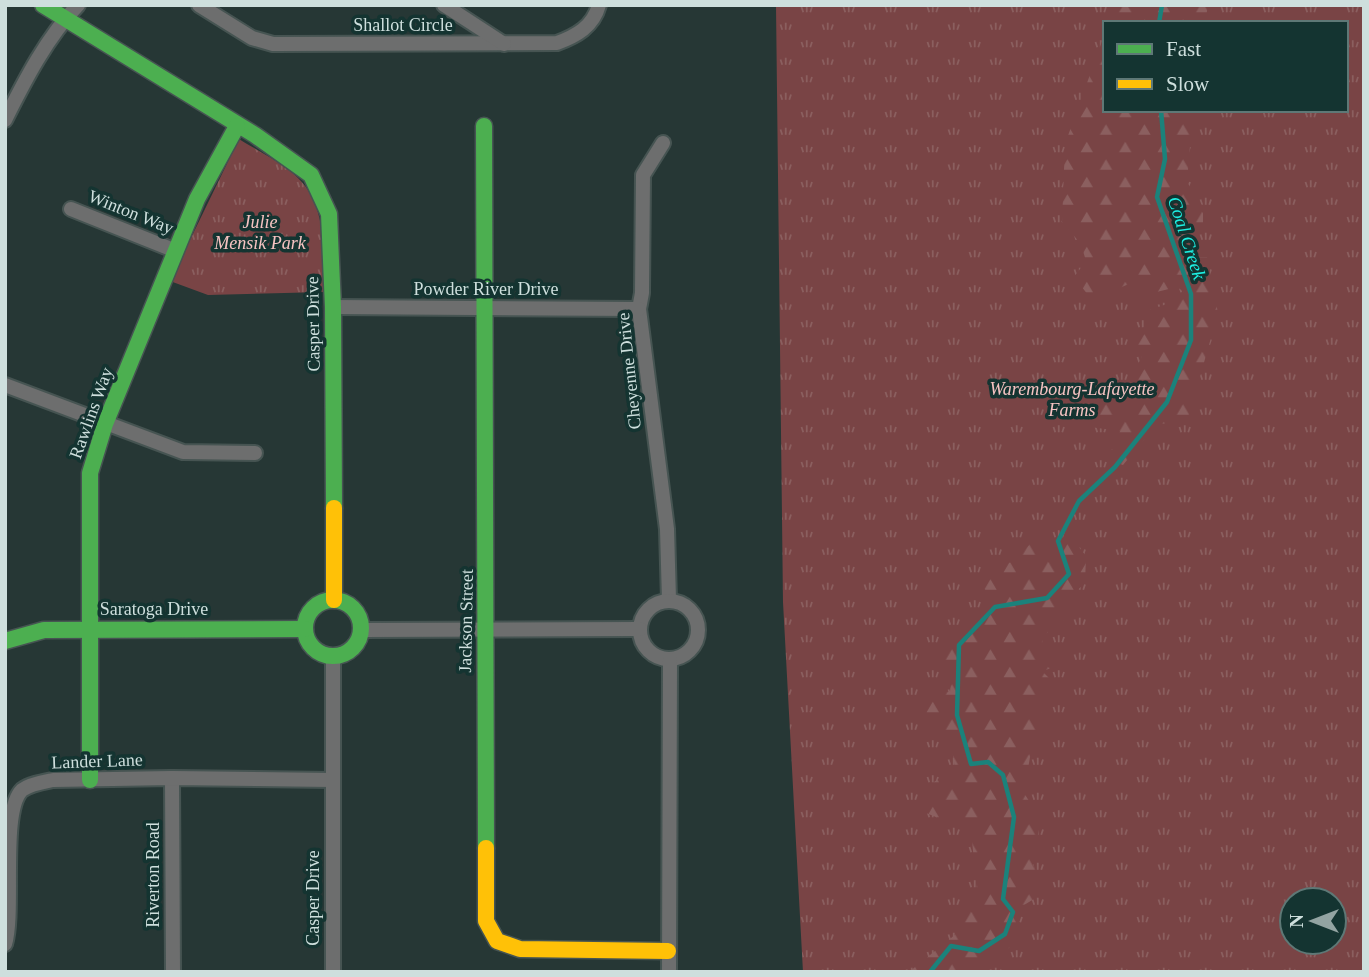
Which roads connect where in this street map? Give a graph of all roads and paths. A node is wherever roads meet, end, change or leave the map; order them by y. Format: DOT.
graph roads {
  1 [pos="43,5"];
  2 [pos="78,5"];
  3 [pos="199,5"];
  4 [pos="444,5"];
  5 [pos="599,5"];
  6 [pos="65,19"];
  7 [pos="504,44"];
  8 [pos="5,120"];
  9 [pos="237,126"];
  10 [pos="484,126"];
  11 [pos="663,143"];
  12 [pos="71,209"];
  13 [pos="176,251"];
  14 [pos="333,307"];
  15 [pos="485,308"];
  16 [pos="639,309"];
  17 [pos="5,385"];
  18 [pos="105,424"];
  19 [pos="255,453"];
  20 [pos="334,600"];
  21 [pos="669,600"];
  22 [pos="89,628"];
  23 [pos="305,629"];
  24 [pos="485,629"];
  25 [pos="640,629"];
  26 [pos="361,630"];
  27 [pos="5,641"];
  28 [pos="333,657"];
  29 [pos="670,660"];
  30 [pos="172,778"];
  31 [pos="89,780"];
  32 [pos="332,780"];
  33 [pos="5,944"];
  34 [pos="668,951"];
  35 [pos="173,972"];
  36 [pos="333,972"];
  37 [pos="669,972"];
  1 -- 6 [label="street, Casper Drive"];
  2 -- 6 [label="street"];
  3 -- 7 [label="street, Shallot Circle"];
  4 -- 7 [label="street"];
  5 -- 7 [label="street, Shallot Circle"];
  6 -- 8 [label="street"];
  6 -- 9 [label="street, Casper Drive"];
  9 -- 13 [label="street, Rawlins Way"];
  9 -- 14 [label="street, Casper Drive"];
  10 -- 15 [label="street, Jackson Street"];
  11 -- 16 [label="street, Cheyenne Drive"];
  12 -- 13 [label="street, Winton Way"];
  13 -- 18 [label="street, Rawlins Way"];
  14 -- 15 [label="street, Powder River Drive"];
  14 -- 20 [label="street, Casper Drive"];
  15 -- 16 [label="street, Powder River Drive"];
  15 -- 24 [label="street, Jackson Street"];
  16 -- 21 [label="street, Cheyenne Drive"];
  17 -- 18 [label="street"];
  18 -- 19 [label="street"];
  18 -- 22 [label="street, Rawlins Way"];
  20 -- 23 [label="street"];
  20 -- 26 [label="street"];
  21 -- 25 [label="street"];
  21 -- 29 [label="street"];
  22 -- 23 [label="street, Saratoga Drive"];
  22 -- 27 [label="street, Saratoga Drive"];
  22 -- 31 [label="street, Rawlins Way"];
  23 -- 28 [label="street"];
  24 -- 25 [label="street"];
  24 -- 26 [label="street"];
  24 -- 34 [label="street, Jackson Street"];
  25 -- 29 [label="street"];
  26 -- 28 [label="street"];
  28 -- 32 [label="street, Casper Drive"];
  29 -- 34 [label="street"];
  30 -- 31 [label="street, Lander Lane"];
  30 -- 32 [label="street, Lander Lane"];
  30 -- 35 [label="street, Riverton Road"];
  31 -- 33 [label="street, Lander Lane"];
  32 -- 36 [label="street, Casper Drive"];
  34 -- 37 [label="street"];
}
